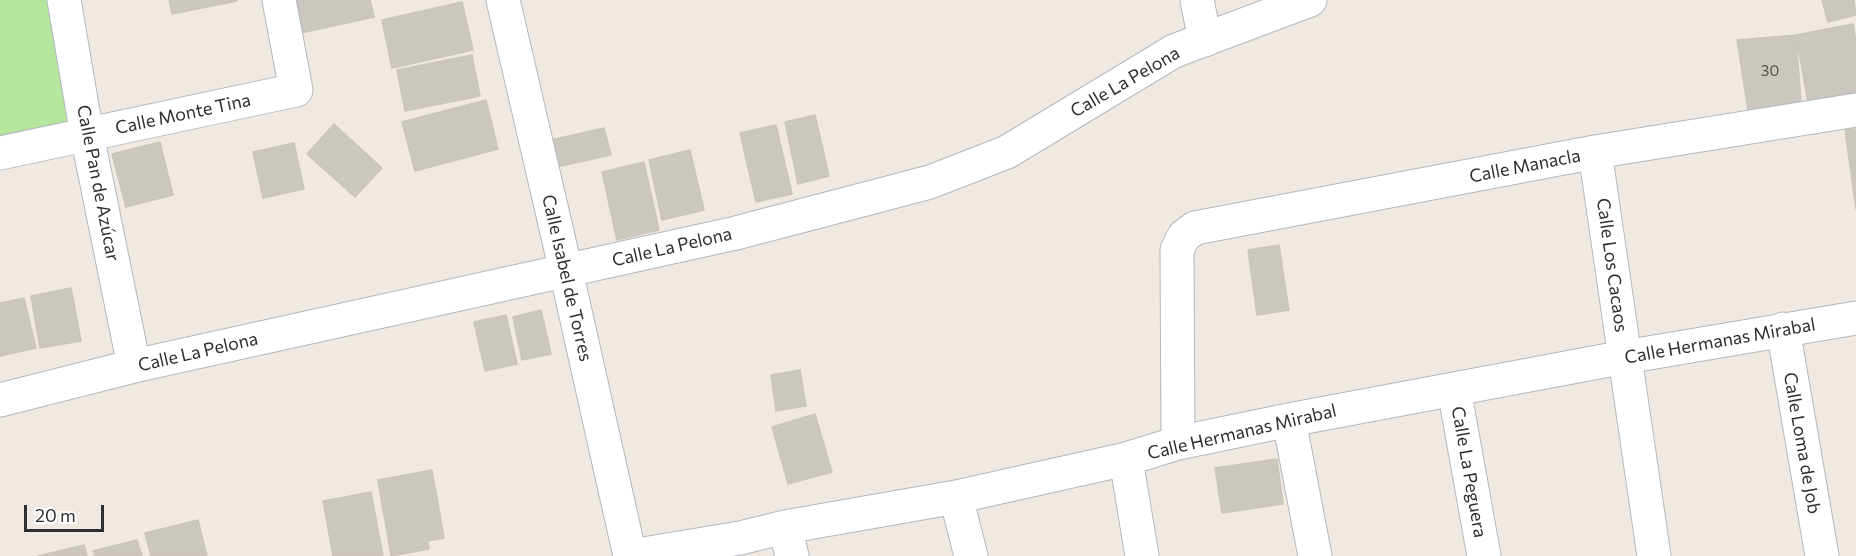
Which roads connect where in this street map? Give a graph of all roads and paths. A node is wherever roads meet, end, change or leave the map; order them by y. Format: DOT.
graph roads {
  1 [pos="64,0"];
  2 [pos="279,0"];
  3 [pos="503,0"];
  4 [pos="1197,0"];
  5 [pos="1311,0"];
  6 [pos="1205,40"];
  7 [pos="1856,110"];
  8 [pos="87,135"];
  9 [pos="1595,152"];
  10 [pos="0,153"];
  11 [pos="566,271"];
  12 [pos="1856,318"];
  13 [pos="1783,329"];
  14 [pos="1625,357"];
  15 [pos="134,366"];
  16 [pos="1454,389"];
  17 [pos="0,400"];
  18 [pos="1289,420"];
  19 [pos="1178,443"];
  20 [pos="1126,459"];
  21 [pos="956,497"];
  22 [pos="788,542"];
  23 [pos="630,556"];
  24 [pos="971,556"];
  25 [pos="1142,556"];
  26 [pos="1315,556"];
  27 [pos="1484,556"];
  28 [pos="1654,556"];
  29 [pos="1822,556"];
  1 -- 8 [label="street, Calle Pan de Azúcar"];
  2 -- 8 [label="street, Calle Monte Tina"];
  3 -- 11 [label="street, Calle Isabel de Torres"];
  4 -- 6 [label="street"];
  5 -- 6 [label="street, Calle La Pelona"];
  6 -- 11 [label="street, Calle La Pelona"];
  7 -- 9 [label="street, Calle Manacla"];
  8 -- 10 [label="street, Calle Monte Tina"];
  8 -- 15 [label="street, Calle Pan de Azúcar"];
  9 -- 14 [label="street, Calle Los Cacaos"];
  9 -- 19 [label="street, Calle Manacla"];
  11 -- 15 [label="street, Calle La Pelona"];
  11 -- 23 [label="street, Calle Isabel de Torres"];
  12 -- 13 [label="street, Calle Hermanas Mirabal"];
  13 -- 14 [label="street, Calle Hermanas Mirabal"];
  13 -- 29 [label="street, Calle Loma de Job"];
  14 -- 16 [label="street, Calle Hermanas Mirabal"];
  14 -- 28 [label="street, Calle Los Cacaos"];
  15 -- 17 [label="street, Calle La Pelona"];
  16 -- 18 [label="street, Calle Hermanas Mirabal"];
  16 -- 27 [label="street, Calle La Peguera"];
  18 -- 19 [label="street, Calle Hermanas Mirabal"];
  18 -- 26 [label="street"];
  19 -- 20 [label="street, Calle Hermanas Mirabal"];
  20 -- 21 [label="street, Calle Hermanas Mirabal"];
  20 -- 25 [label="street"];
  21 -- 22 [label="street, Calle Hermanas Mirabal"];
  21 -- 24 [label="street"];
  22 -- 23 [label="street, Calle Hermanas Mirabal"];
}
